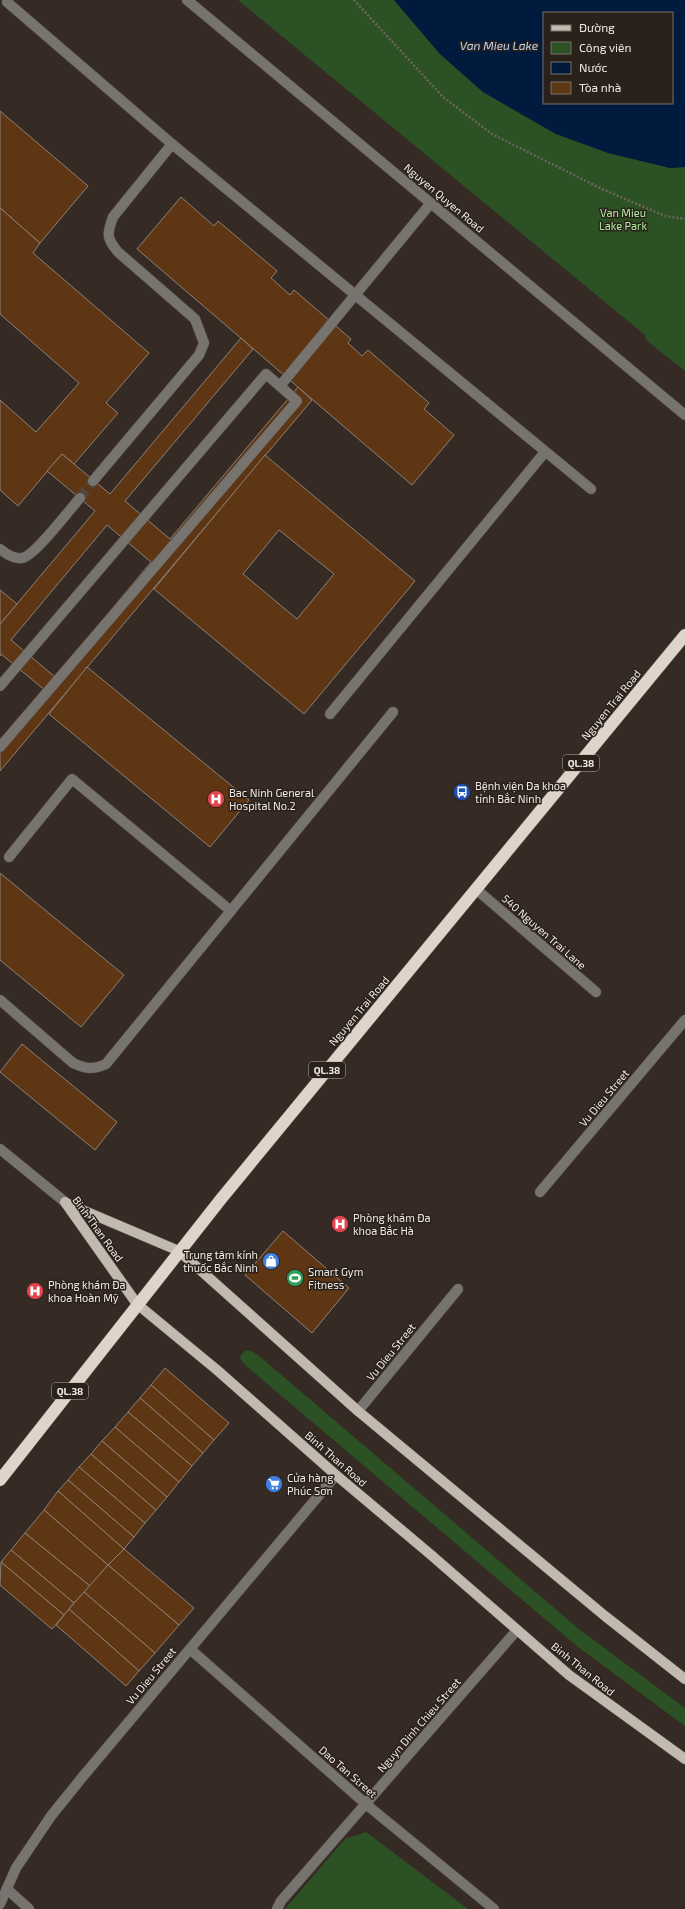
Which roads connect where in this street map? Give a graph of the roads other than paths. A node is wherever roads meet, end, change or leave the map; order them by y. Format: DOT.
graph roads {
  1 [pos="187,0"];
  2 [pos="8,1"];
  3 [pos="0,11"];
  4 [pos="172,144"];
  5 [pos="430,203"];
  6 [pos="355,295"];
  7 [pos="280,386"];
  8 [pos="685,415"];
  9 [pos="545,452"];
  10 [pos="93,481"];
  11 [pos="591,489"];
  12 [pos="80,498"];
  13 [pos="0,549"];
  14 [pos="685,635"];
  15 [pos="0,686"];
  16 [pos="393,712"];
  17 [pos="330,714"];
  18 [pos="0,747"];
  19 [pos="9,857"];
  20 [pos="477,890"];
  21 [pos="231,911"];
  22 [pos="596,992"];
  23 [pos="0,1000"];
  24 [pos="685,1020"];
  25 [pos="0,1150"];
  26 [pos="540,1192"];
  27 [pos="65,1202"];
  28 [pos="179,1251"];
  29 [pos="458,1289"];
  30 [pos="137,1304"];
  31 [pos="358,1411"];
  32 [pos="336,1475"];
  33 [pos="0,1480"];
  34 [pos="517,1630"];
  35 [pos="190,1649"];
  36 [pos="685,1679"];
  37 [pos="685,1759"];
  38 [pos="366,1805"];
  39 [pos="7,1888"];
  40 [pos="0,1904"];
  41 [pos="279,1905"];
  42 [pos="29,1909"];
  43 [pos="273,1909"];
  44 [pos="494,1909"];
  1 -- 5 [label="street, Nguyen Quyen Road"];
  2 -- 3 [label="street"];
  2 -- 4 [label="street"];
  4 -- 6 [label="street"];
  4 -- 10 [label="street"];
  5 -- 6 [label="street"];
  5 -- 8 [label="street, Nguyen Quyen Road"];
  6 -- 7 [label="street"];
  6 -- 9 [label="street"];
  7 -- 15 [label="street"];
  7 -- 18 [label="street"];
  9 -- 11 [label="street"];
  9 -- 17 [label="street"];
  12 -- 13 [label="street"];
  14 -- 20 [label="highway, Nguyen Trai Road / QL.38"];
  16 -- 21 [label="street"];
  19 -- 21 [label="street"];
  20 -- 22 [label="street, 540 Nguyen Trai Lane"];
  20 -- 28 [label="highway, Nguyen Trai Road / QL.38"];
  21 -- 23 [label="street"];
  24 -- 26 [label="street, Vu Dieu Street"];
  25 -- 27 [label="street, Binh Than Road"];
  27 -- 28 [label="main road"];
  27 -- 30 [label="main road, Binh Than Road"];
  28 -- 30 [label="highway, Nguyen Trai Road / QL.38"];
  28 -- 31 [label="main road"];
  29 -- 31 [label="street, Vu Dieu Street"];
  30 -- 32 [label="main road, Binh Than Road"];
  30 -- 33 [label="highway, Nguyen Trai Road / QL.38"];
  31 -- 36 [label="main road"];
  32 -- 34 [label="main road, Binh Than Road"];
  32 -- 35 [label="street, Vu Dieu Street"];
  34 -- 37 [label="main road, Binh Than Road"];
  34 -- 38 [label="street, Nguyn Dinh Chieu Street"];
  35 -- 38 [label="street, Dao Tan Street"];
  35 -- 39 [label="street, Vu Dieu Street"];
  38 -- 41 [label="street, Nguyn Dinh Chieu Street"];
  38 -- 44 [label="street, Dao Tan Street"];
  39 -- 40 [label="street, Vu Dieu Street"];
  39 -- 42 [label="street"];
  41 -- 43 [label="street, Nguyn Dinh Chieu Street"];
}
